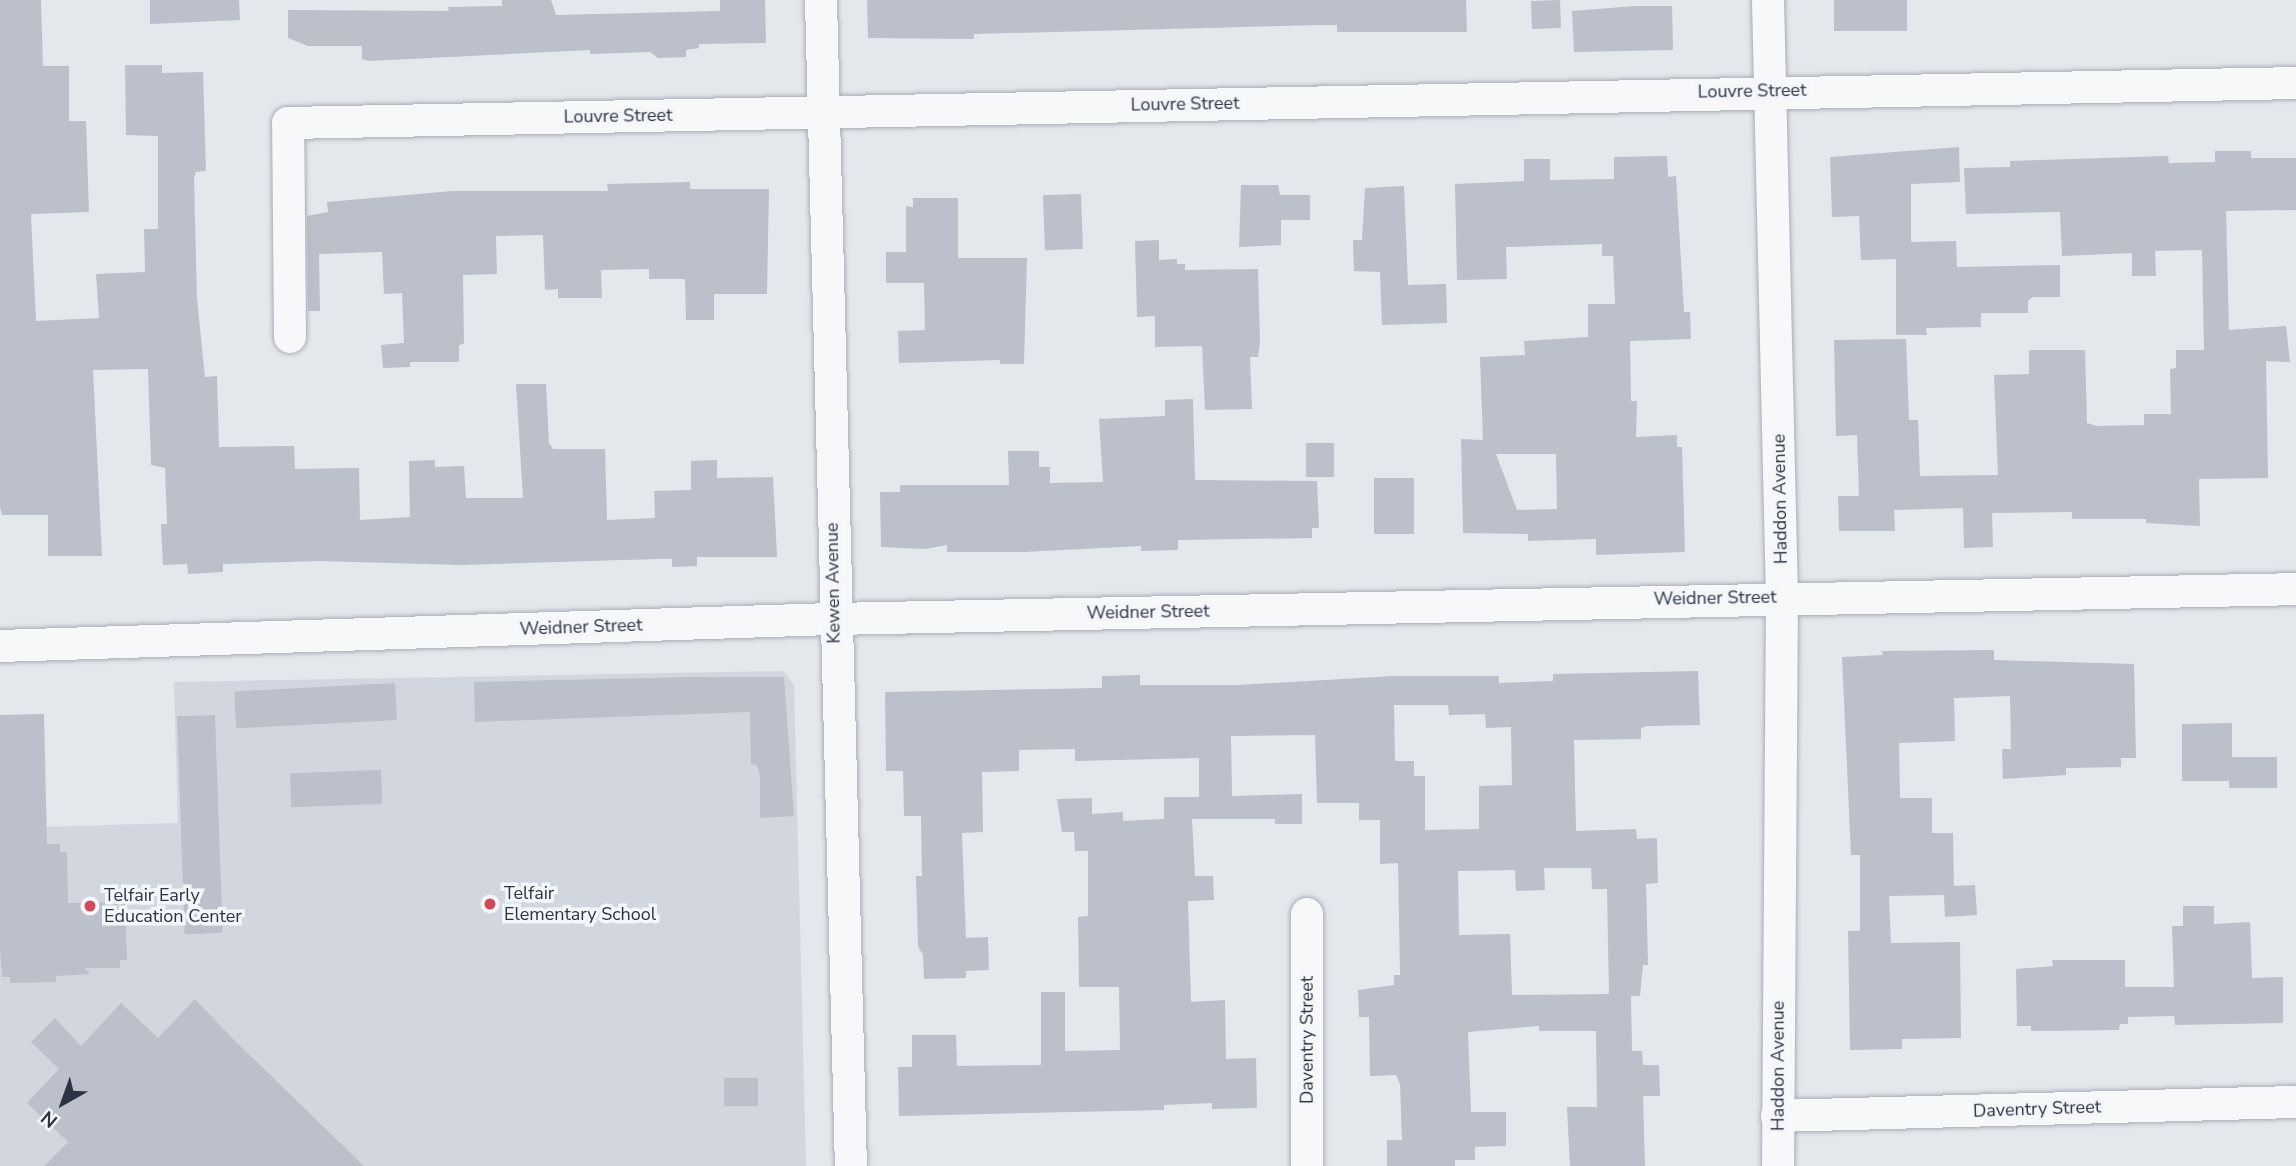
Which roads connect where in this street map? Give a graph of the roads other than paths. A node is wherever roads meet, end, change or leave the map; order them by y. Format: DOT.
graph roads {
  1 [pos="821,0"];
  2 [pos="1768,0"];
  3 [pos="2296,83"];
  4 [pos="1770,91"];
  5 [pos="823,111"];
  6 [pos="290,337"];
  7 [pos="2296,589"];
  8 [pos="1782,597"];
  9 [pos="834,619"];
  10 [pos="0,646"];
  11 [pos="1307,914"];
  12 [pos="2296,1102"];
  13 [pos="1777,1116"];
  14 [pos="851,1166"];
  15 [pos="1307,1166"];
  16 [pos="1778,1166"];
  1 -- 5 [label="street, Kewen Avenue"];
  2 -- 4 [label="street, Haddon Avenue"];
  3 -- 4 [label="street, Louvre Street"];
  4 -- 5 [label="street, Louvre Street"];
  4 -- 8 [label="street, Haddon Avenue"];
  5 -- 6 [label="street, Louvre Street"];
  5 -- 9 [label="street, Kewen Avenue"];
  7 -- 8 [label="street, Weidner Street"];
  8 -- 9 [label="street, Weidner Street"];
  8 -- 13 [label="street, Haddon Avenue"];
  9 -- 10 [label="street, Weidner Street"];
  9 -- 14 [label="street, Kewen Avenue"];
  11 -- 15 [label="street, Daventry Street"];
  12 -- 13 [label="street, Daventry Street"];
  13 -- 16 [label="street, Haddon Avenue"];
}
